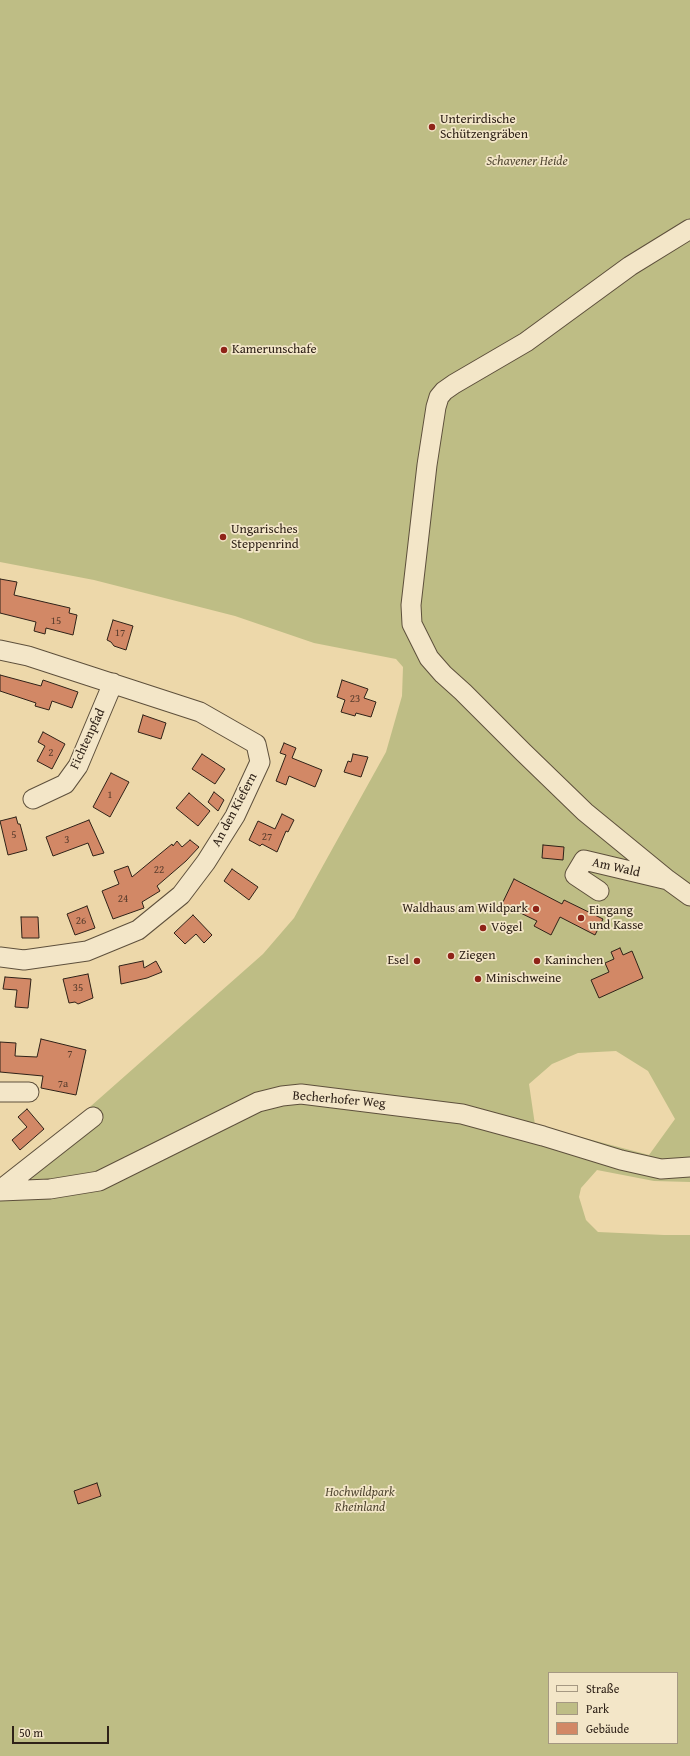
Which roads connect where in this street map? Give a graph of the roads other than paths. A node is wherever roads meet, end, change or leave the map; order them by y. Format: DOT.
graph roads {
  1 [pos="690,229"];
  2 [pos="0,650"];
  3 [pos="113,683"];
  4 [pos="34,799"];
  5 [pos="668,880"];
  6 [pos="600,891"];
  7 [pos="690,896"];
  8 [pos="0,956"];
  9 [pos="0,1092"];
  10 [pos="29,1092"];
  11 [pos="94,1117"];
  12 [pos="690,1167"];
  13 [pos="0,1191"];
  1 -- 5 [label="street"];
  2 -- 3 [label="street, An den Kiefern"];
  3 -- 4 [label="street, Fichtenpfad"];
  3 -- 8 [label="street, An den Kiefern"];
  5 -- 6 [label="street, Am Wald"];
  5 -- 7 [label="street, Am Wald"];
  9 -- 10 [label="street"];
  11 -- 13 [label="street"];
  12 -- 13 [label="street, Becherhofer Weg"];
}
